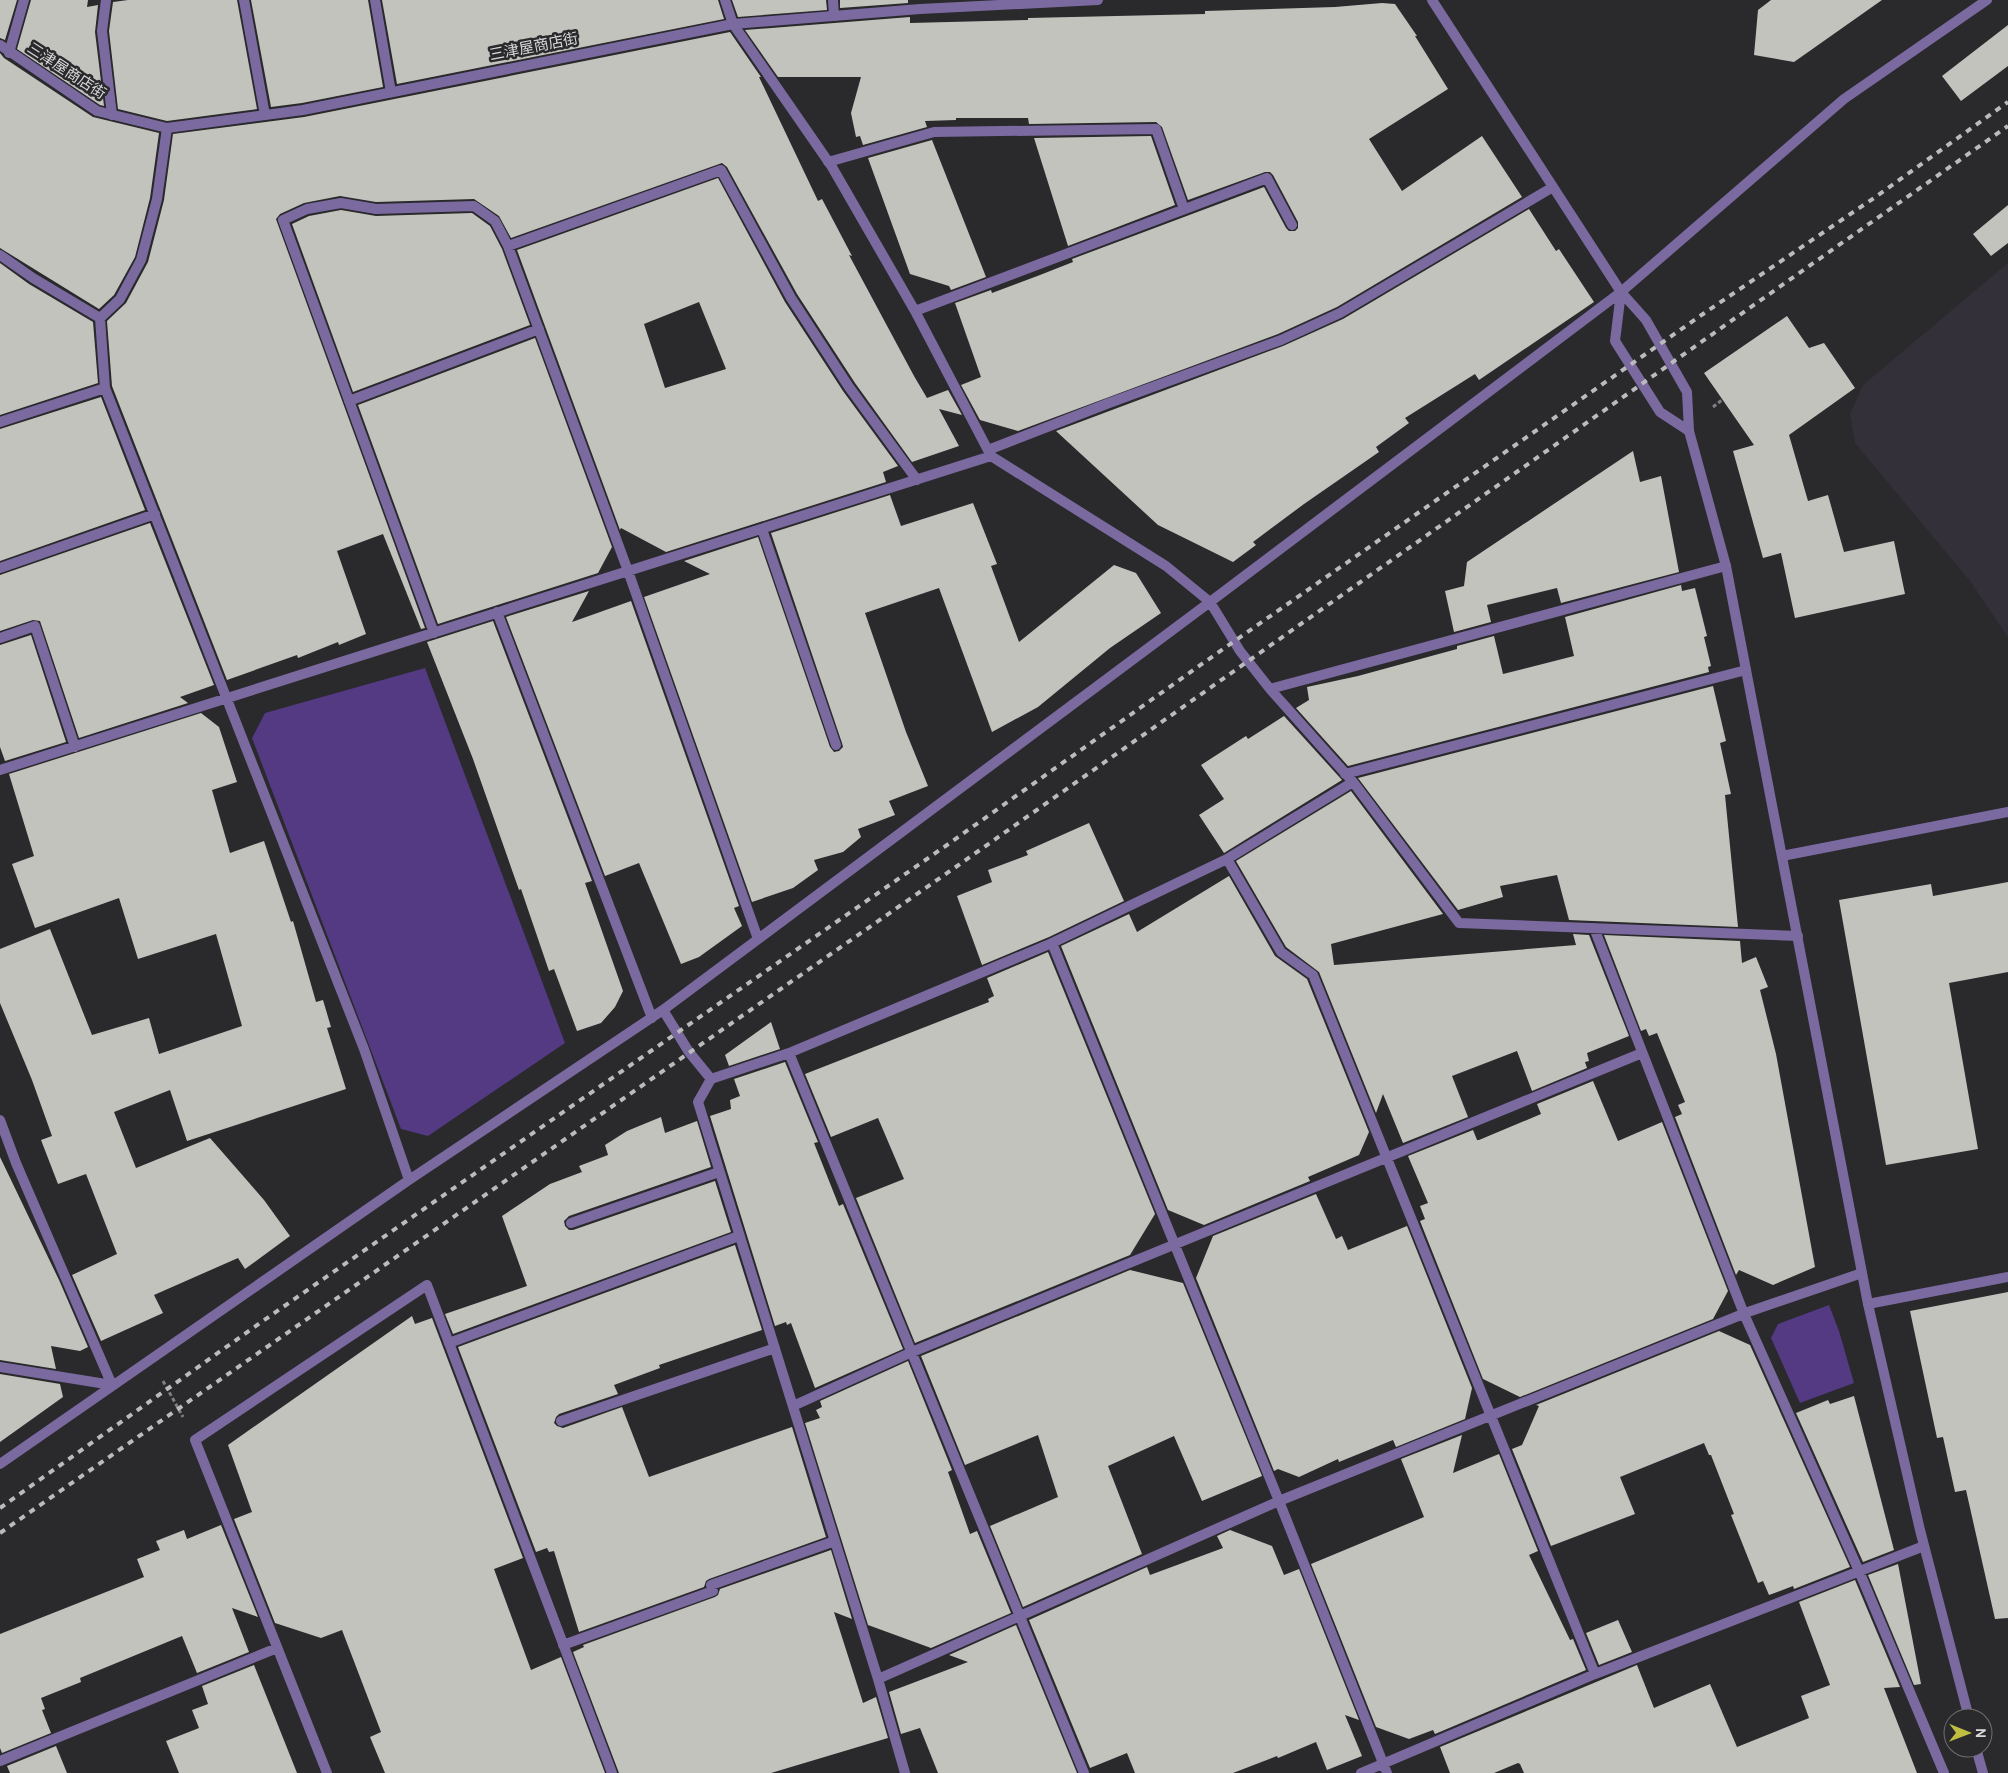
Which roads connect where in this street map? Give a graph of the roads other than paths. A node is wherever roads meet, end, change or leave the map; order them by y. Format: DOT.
graph roads {
  1 [pos="24,0"];
  2 [pos="106,0"];
  3 [pos="244,0"];
  4 [pos="375,0"];
  5 [pos="725,0"];
  6 [pos="833,0"];
  7 [pos="1098,0"];
  8 [pos="1432,0"];
  9 [pos="1987,0"];
  10 [pos="834,16"];
  11 [pos="733,24"];
  12 [pos="0,45"];
  13 [pos="9,53"];
  14 [pos="391,92"];
  15 [pos="112,115"];
  16 [pos="266,115"];
  17 [pos="167,128"];
  18 [pos="828,162"];
  19 [pos="1553,187"];
  20 [pos="1184,209"];
  21 [pos="1292,225"];
  22 [pos="508,246"];
  23 [pos="2,259"];
  24 [pos="1621,292"];
  25 [pos="915,311"];
  26 [pos="100,318"];
  27 [pos="539,329"];
  28 [pos="105,388"];
  29 [pos="350,401"];
  30 [pos="0,422"];
  31 [pos="1689,431"];
  32 [pos="990,453"];
  33 [pos="917,480"];
  34 [pos="156,514"];
  35 [pos="762,529"];
  36 [pos="1726,566"];
  37 [pos="0,568"];
  38 [pos="628,571"];
  39 [pos="1210,602"];
  40 [pos="497,612"];
  41 [pos="434,632"];
  42 [pos="0,638"];
  43 [pos="1746,670"];
  44 [pos="1270,689"];
  45 [pos="225,698"];
  46 [pos="836,745"];
  47 [pos="75,747"];
  48 [pos="0,770"];
  49 [pos="1345,774"];
  50 [pos="1353,782"];
  51 [pos="2008,812"];
  52 [pos="1782,856"];
  53 [pos="1227,859"];
  54 [pos="1594,928"];
  55 [pos="1798,936"];
  56 [pos="758,939"];
  57 [pos="1052,943"];
  58 [pos="663,1010"];
  59 [pos="652,1018"];
  60 [pos="789,1052"];
  61 [pos="1642,1053"];
  62 [pos="712,1079"];
  63 [pos="0,1120"];
  64 [pos="1386,1158"];
  65 [pos="720,1172"];
  66 [pos="410,1180"];
  67 [pos="571,1223"];
  68 [pos="740,1236"];
  69 [pos="1175,1244"];
  70 [pos="1862,1273"];
  71 [pos="2008,1277"];
  72 [pos="1868,1304"];
  73 [pos="1744,1314"];
  74 [pos="449,1343"];
  75 [pos="775,1348"];
  76 [pos="912,1352"];
  77 [pos="0,1367"];
  78 [pos="112,1385"];
  79 [pos="793,1406"];
  80 [pos="1490,1417"];
  81 [pos="561,1421"];
  82 [pos="0,1464"];
  83 [pos="1279,1501"];
  84 [pos="835,1541"];
  85 [pos="1924,1546"];
  86 [pos="1859,1571"];
  87 [pos="1020,1616"];
  88 [pos="563,1645"];
  89 [pos="277,1648"];
  90 [pos="1595,1674"];
  91 [pos="878,1679"];
  92 [pos="1965,1708"];
  93 [pos="1979,1758"];
  94 [pos="0,1761"];
  95 [pos="1385,1768"];
  96 [pos="327,1773"];
  97 [pos="612,1773"];
  98 [pos="905,1773"];
  99 [pos="1084,1773"];
  100 [pos="1361,1773"];
  101 [pos="1944,1773"];
  102 [pos="1983,1773"];
  1 -- 13 [label="street"];
  2 -- 15 [label="street"];
  3 -- 16 [label="street"];
  4 -- 14 [label="street"];
  5 -- 11 [label="street"];
  6 -- 10 [label="street"];
  7 -- 10 [label="street, 三津屋商店街"];
  8 -- 19 [label="street"];
  9 -- 24 [label="street"];
  10 -- 11 [label="street, 三津屋商店街"];
  11 -- 14 [label="street, 三津屋商店街"];
  11 -- 18 [label="street"];
  12 -- 13 [label="street, 三津屋商店街"];
  13 -- 15 [label="street, 三津屋商店街"];
  14 -- 16 [label="street, 三津屋商店街"];
  15 -- 17 [label="street, 三津屋商店街"];
  16 -- 17 [label="street, 三津屋商店街"];
  17 -- 26 [label="street"];
  18 -- 20 [label="street"];
  18 -- 25 [label="street"];
  19 -- 24 [label="street"];
  19 -- 32 [label="street"];
  20 -- 21 [label="street"];
  20 -- 25 [label="street"];
  22 -- 27 [label="street"];
  22 -- 29 [label="street"];
  22 -- 33 [label="street"];
  23 -- 26 [label="street"];
  24 -- 31 [label="street"];
  24 -- 31 [label="street"];
  24 -- 39 [label="street"];
  25 -- 32 [label="street"];
  26 -- 28 [label="street"];
  27 -- 29 [label="street"];
  27 -- 38 [label="street"];
  28 -- 30 [label="street"];
  28 -- 34 [label="street"];
  29 -- 41 [label="street"];
  31 -- 36 [label="street"];
  32 -- 33 [label="street"];
  32 -- 39 [label="street"];
  33 -- 35 [label="street"];
  34 -- 37 [label="street"];
  34 -- 45 [label="street"];
  35 -- 38 [label="street"];
  35 -- 46 [label="street"];
  36 -- 43 [label="street"];
  36 -- 44 [label="street"];
  38 -- 40 [label="street"];
  38 -- 56 [label="street"];
  39 -- 44 [label="street"];
  39 -- 56 [label="street"];
  40 -- 41 [label="street"];
  40 -- 59 [label="street"];
  41 -- 45 [label="street"];
  42 -- 47 [label="street"];
  43 -- 49 [label="street"];
  43 -- 52 [label="street"];
  44 -- 49 [label="street"];
  45 -- 47 [label="street"];
  45 -- 66 [label="street"];
  47 -- 48 [label="street"];
  49 -- 50 [label="street"];
  50 -- 53 [label="street"];
  50 -- 54 [label="street"];
  51 -- 52 [label="street"];
  52 -- 55 [label="street"];
  53 -- 57 [label="street"];
  53 -- 64 [label="street"];
  54 -- 55 [label="street"];
  54 -- 61 [label="street"];
  55 -- 70 [label="street"];
  56 -- 58 [label="street"];
  57 -- 60 [label="street"];
  57 -- 69 [label="street"];
  58 -- 59 [label="street"];
  58 -- 62 [label="street"];
  59 -- 66 [label="street"];
  60 -- 62 [label="street"];
  60 -- 76 [label="street"];
  61 -- 64 [label="street"];
  61 -- 73 [label="street"];
  62 -- 65 [label="street"];
  63 -- 78 [label="street"];
  64 -- 69 [label="street"];
  64 -- 80 [label="street"];
  65 -- 67 [label="street"];
  65 -- 68 [label="street"];
  66 -- 78 [label="street"];
  68 -- 74 [label="street"];
  68 -- 75 [label="street"];
  69 -- 76 [label="street"];
  69 -- 83 [label="street"];
  70 -- 72 [label="street"];
  70 -- 73 [label="street"];
  71 -- 72 [label="street"];
  72 -- 85 [label="street"];
  73 -- 80 [label="street"];
  73 -- 86 [label="street"];
  74 -- 88 [label="street"];
  74 -- 89 [label="street"];
  75 -- 79 [label="street"];
  75 -- 81 [label="street"];
  76 -- 79 [label="street"];
  76 -- 87 [label="street"];
  77 -- 78 [label="street"];
  78 -- 82 [label="street"];
  79 -- 84 [label="street"];
  80 -- 83 [label="street"];
  80 -- 90 [label="street"];
  83 -- 87 [label="street"];
  83 -- 95 [label="street"];
  84 -- 88 [label="street"];
  84 -- 91 [label="street"];
  85 -- 86 [label="street"];
  85 -- 92 [label="street"];
  86 -- 90 [label="street"];
  86 -- 101 [label="street"];
  87 -- 91 [label="street"];
  87 -- 99 [label="street"];
  88 -- 97 [label="street"];
  89 -- 94 [label="street"];
  89 -- 96 [label="street"];
  90 -- 95 [label="street"];
  91 -- 98 [label="street"];
  93 -- 102 [label="street"];
  95 -- 100 [label="street"];
}
